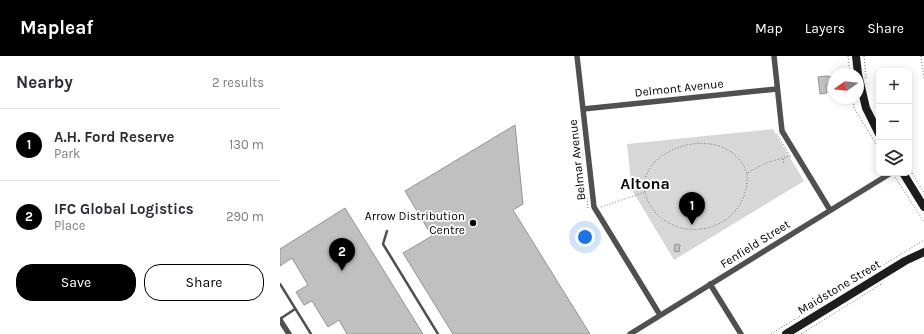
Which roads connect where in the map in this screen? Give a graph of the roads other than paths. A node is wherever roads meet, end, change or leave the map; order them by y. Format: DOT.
graph roads {
  1 [pos="577,56"];
  2 [pos="774,56"];
  3 [pos="856,56"];
  4 [pos="857,68"];
  5 [pos="777,89"];
  6 [pos="864,100"];
  7 [pos="583,109"];
  8 [pos="876,128"];
  9 [pos="886,176"];
  10 [pos="905,176"];
  11 [pos="924,207"];
  12 [pos="830,210"];
  13 [pos="387,231"];
  14 [pos="924,246"];
  15 [pos="924,252"];
  16 [pos="905,261"];
  17 [pos="280,284"];
  18 [pos="710,284"];
  19 [pos="296,309"];
  20 [pos="660,315"];
  21 [pos="280,320"];
  22 [pos="289,334"];
  23 [pos="311,334"];
  24 [pos="438,334"];
  25 [pos="630,334"];
  26 [pos="741,334"];
  27 [pos="786,334"];
  1 -- 7 [label="street, Belmar Avenue"];
  2 -- 5 [label="street"];
  3 -- 4 [label="main road"];
  5 -- 7 [label="street, Delmont Avenue"];
  5 -- 12 [label="street"];
  6 -- 8 [label="main road"];
  7 -- 20 [label="street, Belmar Avenue"];
  9 -- 12 [label="street, Fenfield Street"];
  10 -- 11 [label="main road"];
  12 -- 18 [label="street, Fenfield Street"];
  13 -- 24 [label="lane"];
  14 -- 16 [label="main road, Maidstone Street"];
  15 -- 16 [label="main road, Maidstone Street"];
  16 -- 27 [label="main road, Maidstone Street"];
  17 -- 19 [label="lane"];
  18 -- 20 [label="street, Fenfield Street"];
  18 -- 26 [label="street"];
  19 -- 21 [label="lane"];
  19 -- 23 [label="lane"];
  20 -- 25 [label="street, Fenfield Street"];
  21 -- 22 [label="street"];
}
